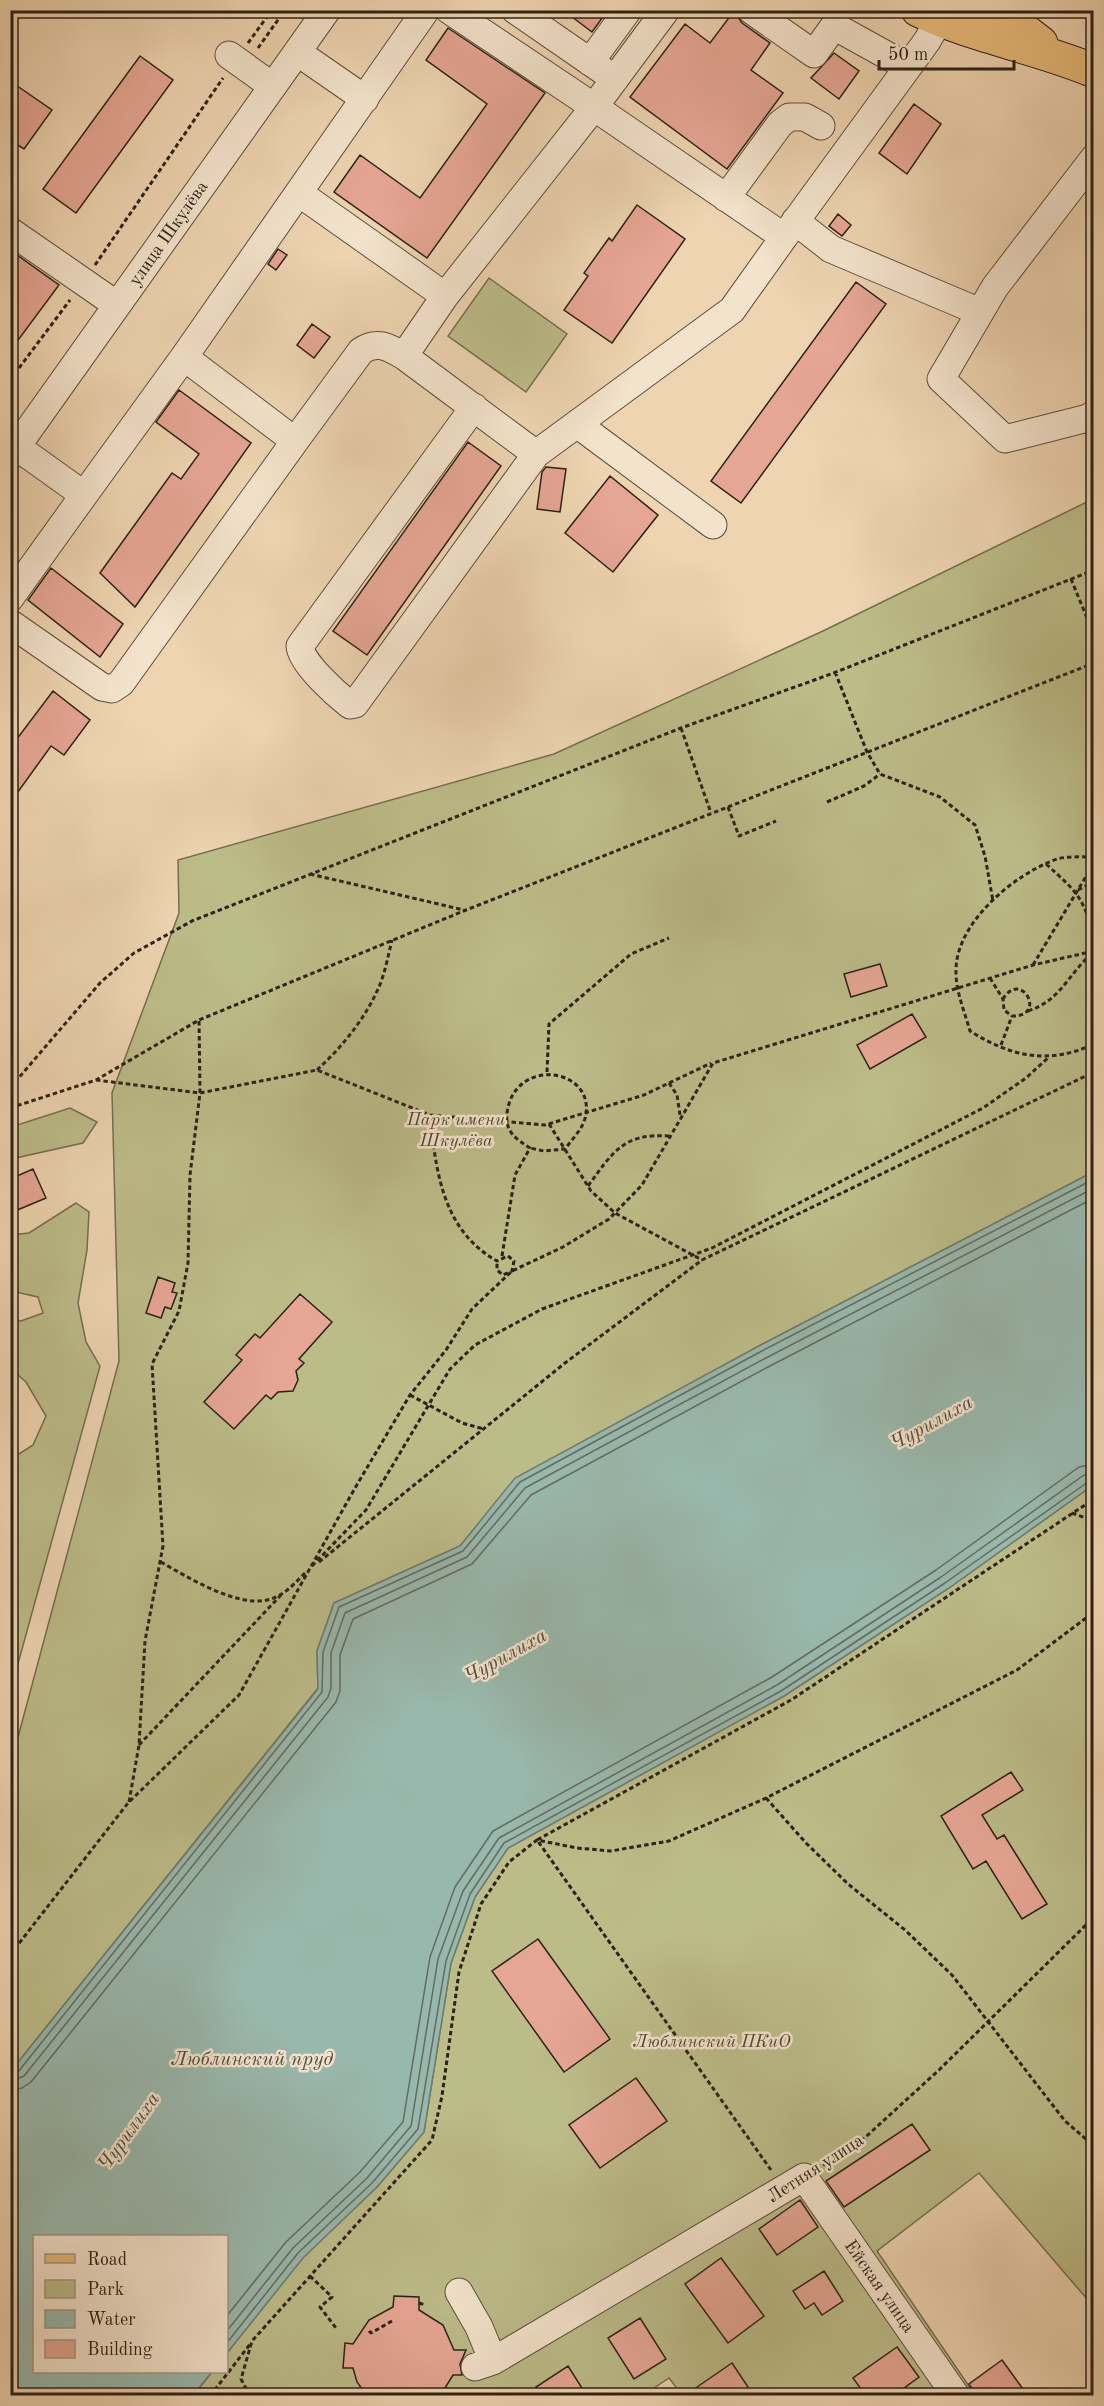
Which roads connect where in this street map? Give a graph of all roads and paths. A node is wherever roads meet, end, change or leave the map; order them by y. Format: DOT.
graph roads {
  1 [pos="272,10"];
  2 [pos="285,10"];
  3 [pos="327,10"];
  4 [pos="426,10"];
  5 [pos="449,10"];
  6 [pos="516,10"];
  7 [pos="628,10"];
  8 [pos="666,10"];
  9 [pos="751,10"];
  10 [pos="998,10"];
  11 [pos="928,15"];
  12 [pos="297,52"];
  13 [pos="1059,57"];
  14 [pos="236,61"];
  15 [pos="590,62"];
  16 [pos="908,67"];
  17 [pos="1094,71"];
  18 [pos="615,79"];
  19 [pos="272,86"];
  20 [pos="365,99"];
  21 [pos="594,107"];
  22 [pos="821,126"];
  23 [pos="1094,158"];
  24 [pos="299,193"];
  25 [pos="726,198"];
  26 [pos="790,229"];
  27 [pos="10,231"];
  28 [pos="83,282"];
  29 [pos="445,296"];
  30 [pos="117,305"];
  31 [pos="980,312"];
  32 [pos="404,356"];
  33 [pos="184,357"];
  34 [pos="10,380"];
  35 [pos="474,408"];
  36 [pos="1094,414"];
  37 [pos="578,424"];
  38 [pos="295,441"];
  39 [pos="13,448"];
  40 [pos="537,454"];
  41 [pos="84,495"];
  42 [pos="713,525"];
  43 [pos="1094,570"];
  44 [pos="1071,579"];
  45 [pos="10,598"];
  46 [pos="10,623"];
  47 [pos="1094,635"];
  48 [pos="1094,663"];
  49 [pos="835,672"];
  50 [pos="681,728"];
  51 [pos="867,752"];
  52 [pos="879,774"];
  53 [pos="827,802"];
  54 [pos="728,806"];
  55 [pos="711,813"];
  56 [pos="776,821"];
  57 [pos="1094,857"];
  58 [pos="1094,862"];
  59 [pos="1046,864"];
  60 [pos="308,874"];
  61 [pos="1094,882"];
  62 [pos="1077,891"];
  63 [pos="993,901"];
  64 [pos="466,910"];
  65 [pos="669,938"];
  66 [pos="1094,939"];
  67 [pos="392,940"];
  68 [pos="1094,951"];
  69 [pos="1033,965"];
  70 [pos="990,978"];
  71 [pos="959,988"];
  72 [pos="1003,999"];
  73 [pos="1028,1011"];
  74 [pos="1012,1016"];
  75 [pos="199,1020"];
  76 [pos="1094,1044"];
  77 [pos="1000,1046"];
  78 [pos="1049,1057"];
  79 [pos="713,1063"];
  80 [pos="317,1070"];
  81 [pos="547,1072"];
  82 [pos="1094,1072"];
  83 [pos="96,1080"];
  84 [pos="669,1083"];
  85 [pos="10,1088"];
  86 [pos="200,1093"];
  87 [pos="10,1108"];
  88 [pos="587,1113"];
  89 [pos="430,1115"];
  90 [pos="680,1116"];
  91 [pos="506,1122"];
  92 [pos="549,1124"];
  93 [pos="669,1136"];
  94 [pos="530,1149"];
  95 [pos="565,1149"];
  96 [pos="588,1186"];
  97 [pos="615,1213"];
  98 [pos="693,1255"];
  99 [pos="502,1256"];
  100 [pos="702,1260"];
  101 [pos="497,1261"];
  102 [pos="512,1271"];
  103 [pos="410,1395"];
  104 [pos="429,1405"];
  105 [pos="484,1429"];
  106 [pos="1094,1499"];
  107 [pos="1072,1513"];
  108 [pos="1094,1521"];
  109 [pos="161,1562"];
  110 [pos="309,1570"];
  111 [pos="282,1593"];
  112 [pos="1094,1612"];
  113 [pos="139,1745"];
  114 [pos="766,1798"];
  115 [pos="128,1803"];
  116 [pos="537,1840"];
  117 [pos="1094,1917"];
  118 [pos="10,1955"];
  119 [pos="988,2024"];
  120 [pos="1094,2146"];
  121 [pos="794,2183"];
  122 [pos="310,2276"];
  123 [pos="459,2292"];
  124 [pos="392,2321"];
  125 [pos="336,2328"];
  126 [pos="369,2331"];
  127 [pos="252,2341"];
  128 [pos="228,2372"];
  129 [pos="228,2373"];
  130 [pos="210,2396"];
  131 [pos="250,2396"];
  132 [pos="956,2396"];
  1 -- 14 [label="path"];
  2 -- 14 [label="path"];
  3 -- 12 [label="street, улица Шкулёва"];
  4 -- 20 [label="street"];
  5 -- 21 [label="street"];
  6 -- 15 [label="street"];
  7 -- 15 [label="street"];
  8 -- 18 [label="street"];
  9 -- 16 [label="street"];
  10 -- 13 [label="main road"];
  11 -- 13 [label="main road"];
  11 -- 16 [label="street"];
  12 -- 19 [label="street, улица Шкулёва"];
  12 -- 20 [label="street"];
  13 -- 17 [label="main road"];
  14 -- 19 [label="street"];
  14 -- 28 [label="path"];
  15 -- 18 [label="street"];
  16 -- 26 [label="street"];
  18 -- 21 [label="street"];
  19 -- 30 [label="street, улица Шкулёва"];
  20 -- 24 [label="street"];
  21 -- 25 [label="street"];
  21 -- 29 [label="street"];
  22 -- 25 [label="street"];
  23 -- 31 [label="street"];
  24 -- 29 [label="street"];
  24 -- 33 [label="street"];
  25 -- 26 [label="street"];
  26 -- 31 [label="street"];
  26 -- 37 [label="street"];
  27 -- 28 [label="street"];
  28 -- 30 [label="street"];
  28 -- 34 [label="path"];
  29 -- 32 [label="street"];
  30 -- 39 [label="street, улица Шкулёва"];
  31 -- 36 [label="street"];
  32 -- 35 [label="street"];
  32 -- 38 [label="street"];
  33 -- 38 [label="street"];
  33 -- 41 [label="street"];
  35 -- 40 [label="street"];
  35 -- 40 [label="street"];
  37 -- 40 [label="street"];
  37 -- 42 [label="street"];
  38 -- 46 [label="street"];
  39 -- 41 [label="street"];
  41 -- 45 [label="street"];
  43 -- 44 [label="path"];
  44 -- 47 [label="path"];
  44 -- 49 [label="path"];
  48 -- 51 [label="path"];
  49 -- 50 [label="path"];
  49 -- 51 [label="path"];
  50 -- 55 [label="path"];
  50 -- 60 [label="path"];
  51 -- 52 [label="path"];
  51 -- 54 [label="path"];
  52 -- 53 [label="path"];
  52 -- 63 [label="path"];
  54 -- 55 [label="path"];
  54 -- 56 [label="path"];
  55 -- 64 [label="path"];
  57 -- 59 [label="path"];
  58 -- 62 [label="path"];
  59 -- 62 [label="path"];
  59 -- 63 [label="path"];
  60 -- 64 [label="path"];
  60 -- 85 [label="path"];
  61 -- 62 [label="path"];
  62 -- 66 [label="path"];
  62 -- 69 [label="path"];
  63 -- 71 [label="path"];
  64 -- 67 [label="path"];
  65 -- 81 [label="path"];
  67 -- 75 [label="path"];
  67 -- 80 [label="path"];
  68 -- 69 [label="path"];
  68 -- 73 [label="path"];
  69 -- 70 [label="path"];
  70 -- 71 [label="path"];
  70 -- 72 [label="path"];
  71 -- 77 [label="path"];
  71 -- 79 [label="path"];
  72 -- 73 [label="path"];
  72 -- 74 [label="path"];
  73 -- 74 [label="path"];
  74 -- 77 [label="path"];
  75 -- 83 [label="path"];
  75 -- 86 [label="path"];
  76 -- 78 [label="path"];
  77 -- 78 [label="path"];
  78 -- 98 [label="path"];
  79 -- 84 [label="path"];
  79 -- 90 [label="path"];
  80 -- 86 [label="path"];
  80 -- 89 [label="path"];
  81 -- 88 [label="path"];
  81 -- 91 [label="path"];
  82 -- 100 [label="path"];
  83 -- 86 [label="path"];
  83 -- 87 [label="path"];
  84 -- 88 [label="path"];
  84 -- 90 [label="path"];
  86 -- 109 [label="path"];
  88 -- 92 [label="path"];
  88 -- 95 [label="path"];
  89 -- 91 [label="path"];
  89 -- 101 [label="path"];
  90 -- 93 [label="path"];
  91 -- 92 [label="path"];
  91 -- 94 [label="path"];
  92 -- 95 [label="path"];
  93 -- 96 [label="path"];
  93 -- 97 [label="path"];
  94 -- 95 [label="path"];
  94 -- 99 [label="path"];
  95 -- 96 [label="path"];
  96 -- 97 [label="path"];
  97 -- 98 [label="path"];
  97 -- 102 [label="path"];
  98 -- 100 [label="path"];
  98 -- 104 [label="path"];
  99 -- 101 [label="path"];
  99 -- 102 [label="path"];
  100 -- 105 [label="path"];
  101 -- 102 [label="path"];
  102 -- 103 [label="path"];
  103 -- 104 [label="path"];
  103 -- 110 [label="path"];
  104 -- 105 [label="path"];
  104 -- 110 [label="path"];
  105 -- 110 [label="path"];
  106 -- 107 [label="path"];
  107 -- 108 [label="path"];
  107 -- 116 [label="path"];
  109 -- 111 [label="path"];
  109 -- 113 [label="path"];
  110 -- 111 [label="path"];
  110 -- 115 [label="path"];
  111 -- 113 [label="path"];
  112 -- 114 [label="path"];
  113 -- 115 [label="path"];
  114 -- 116 [label="path"];
  114 -- 119 [label="path"];
  115 -- 118 [label="path"];
  116 -- 121 [label="path"];
  116 -- 122 [label="path"];
  117 -- 119 [label="path, Летняя улица"];
  119 -- 120 [label="path"];
  119 -- 121 [label="path, Летняя улица"];
  121 -- 123 [label="street, Летняя улица"];
  121 -- 132 [label="street, Ейская улица"];
  122 -- 125 [label="path"];
  122 -- 127 [label="path"];
  124 -- 126 [label="path"];
  127 -- 128 [label="path"];
  127 -- 131 [label="path"];
  129 -- 130 [label="path"];
}
